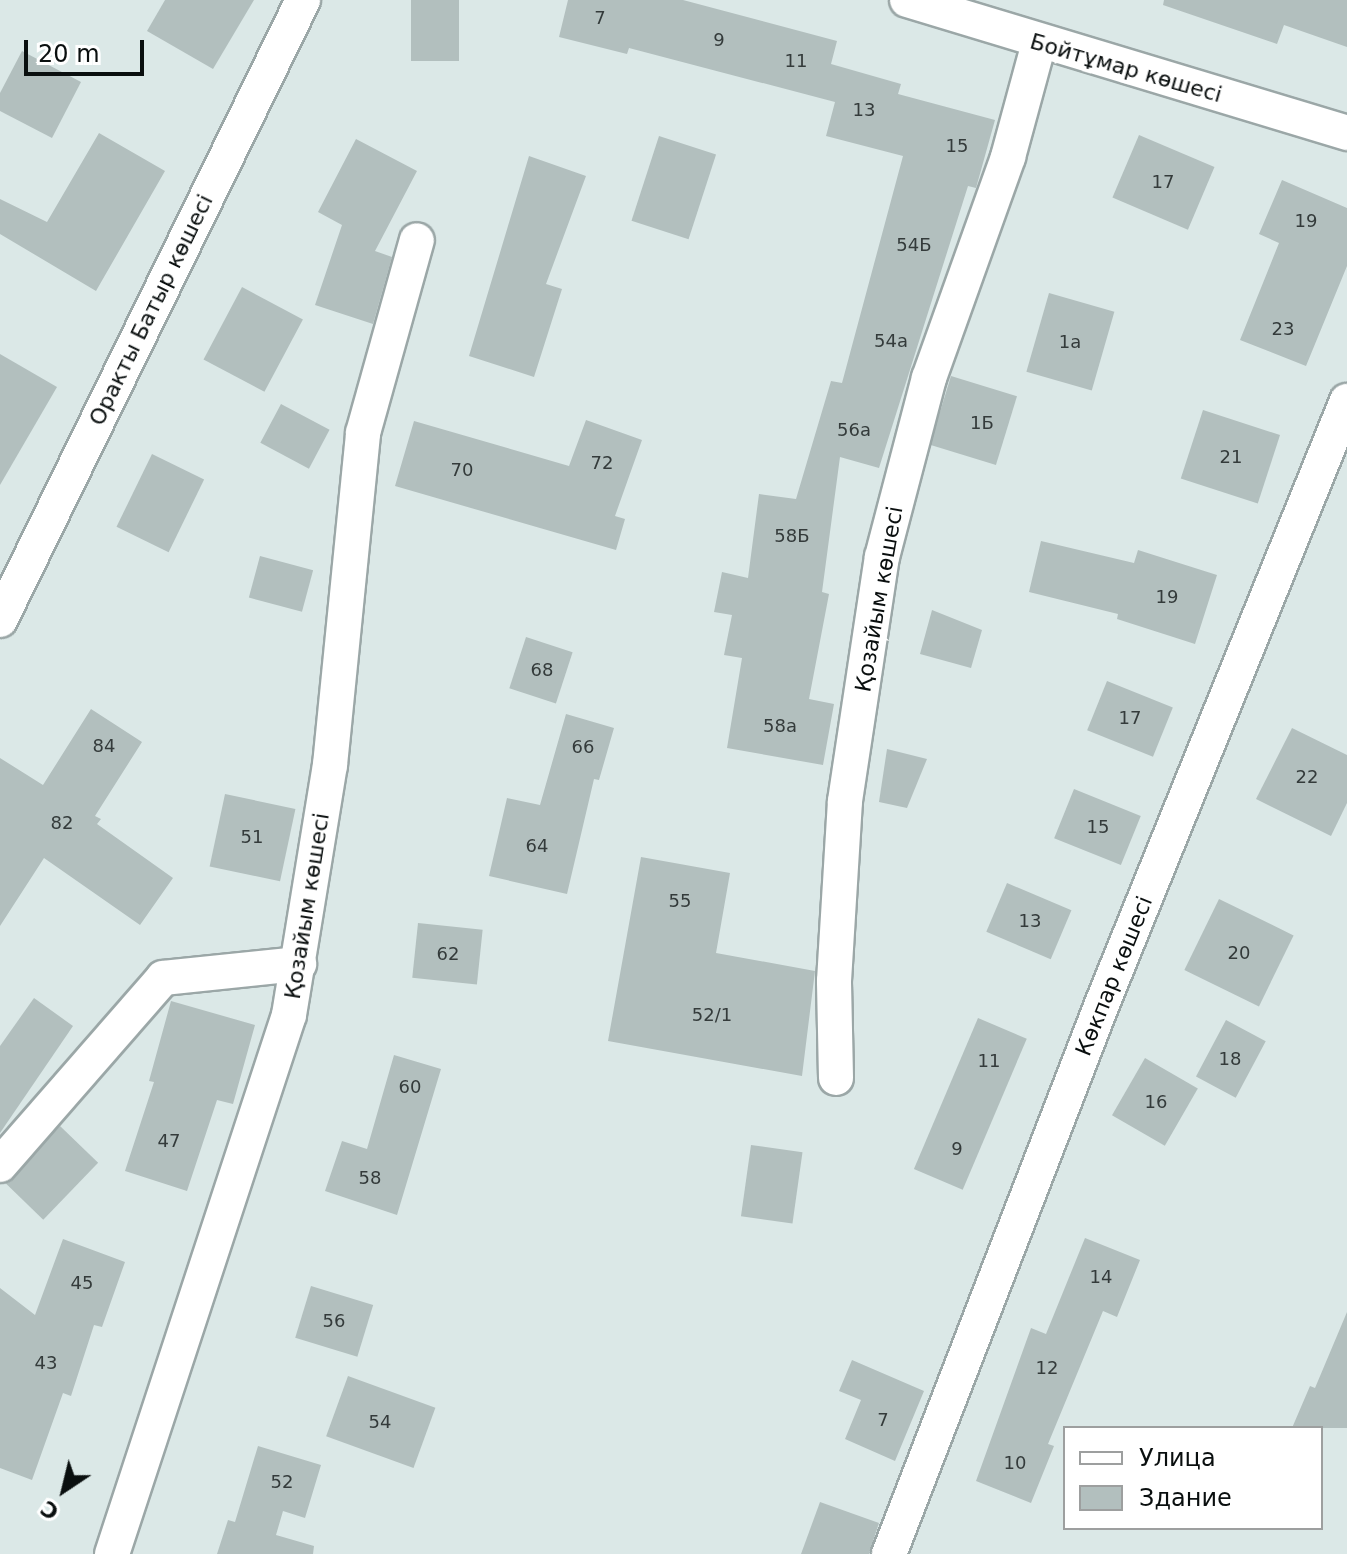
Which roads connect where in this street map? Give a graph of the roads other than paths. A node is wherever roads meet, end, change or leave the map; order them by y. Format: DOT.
graph roads {
  1 [pos="303,0"];
  2 [pos="907,0"];
  3 [pos="1039,43"];
  4 [pos="1347,133"];
  5 [pos="417,240"];
  6 [pos="1347,401"];
  7 [pos="0,620"];
  8 [pos="299,964"];
  9 [pos="836,1078"];
  10 [pos="0,1165"];
  11 [pos="112,1554"];
  12 [pos="889,1554"];
  1 -- 7 [label="street, Оракты Батыр көшесі"];
  2 -- 3 [label="street, Бойтұмар көшесі"];
  3 -- 4 [label="street, Бойтұмар көшесі"];
  3 -- 9 [label="street, Қозайым көшесі"];
  5 -- 8 [label="street, Қозайым көшесі"];
  6 -- 12 [label="street, Көкпар көшесі"];
  8 -- 10 [label="street"];
  8 -- 11 [label="street, Қозайым көшесі"];
}
